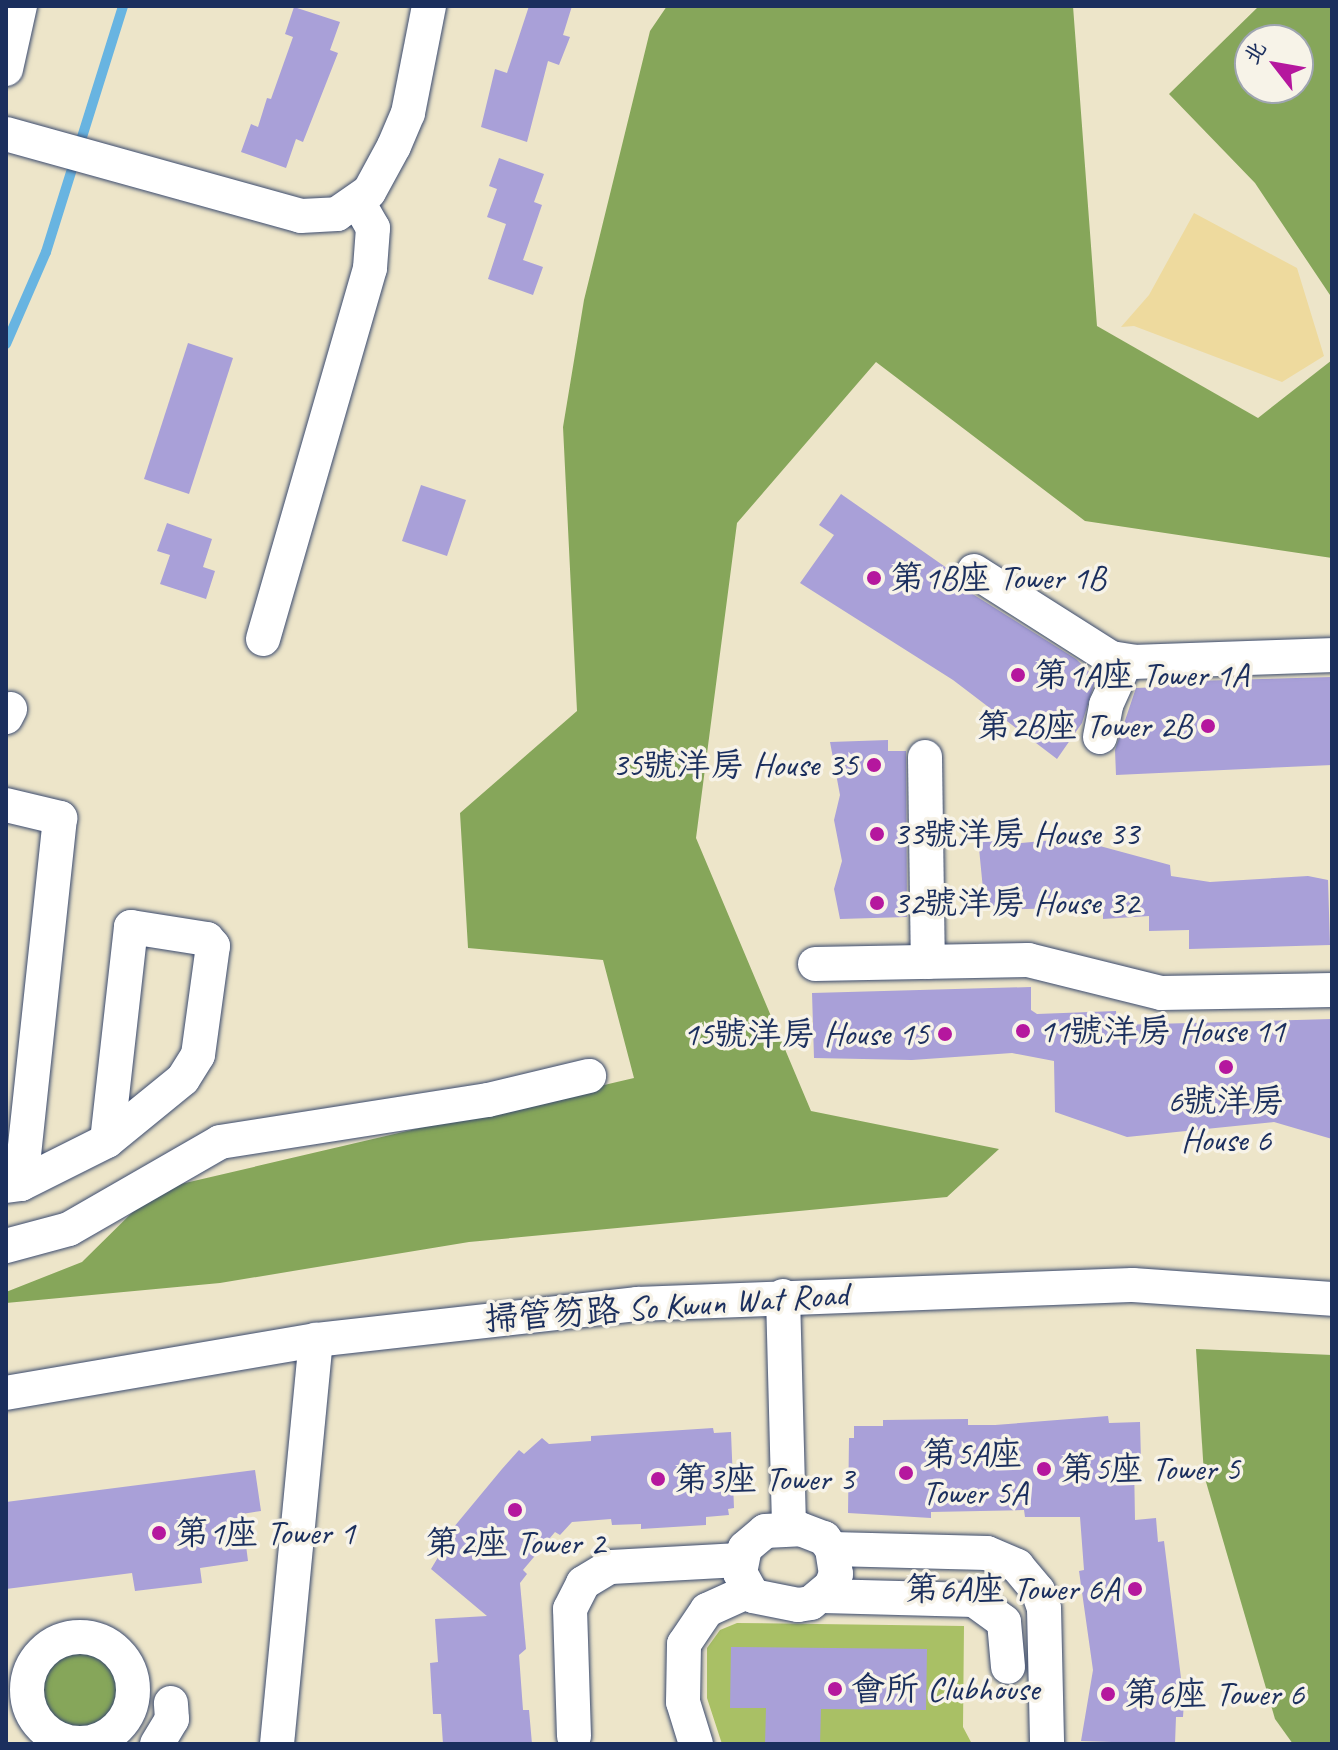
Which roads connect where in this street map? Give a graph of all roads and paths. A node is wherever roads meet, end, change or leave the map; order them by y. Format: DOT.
graph roads {
  1 [pos="20,6"];
  2 [pos="429,6"];
  3 [pos="6,69"];
  4 [pos="6,134"];
  5 [pos="358,202"];
  6 [pos="974,571"];
  7 [pos="263,639"];
  8 [pos="1332,655"];
  9 [pos="1126,661"];
  10 [pos="1100,737"];
  11 [pos="925,757"];
  12 [pos="6,805"];
  13 [pos="928,962"];
  14 [pos="815,964"];
  15 [pos="1332,990"];
  16 [pos="589,1076"];
  17 [pos="107,1141"];
  18 [pos="14,1185"];
  19 [pos="6,1246"];
  20 [pos="783,1296"];
  21 [pos="1332,1299"];
  22 [pos="316,1340"];
  23 [pos="6,1393"];
  24 [pos="789,1529"];
  25 [pos="832,1549"];
  26 [pos="745,1576"];
  27 [pos="823,1596"];
  28 [pos="1008,1667"];
  29 [pos="18,1677"];
  30 [pos="171,1703"];
  31 [pos="574,1736"];
  32 [pos="82,1743"];
  33 [pos="157,1744"];
  34 [pos="277,1744"];
  35 [pos="696,1744"];
  36 [pos="1047,1744"];
  1 -- 3 [label="street"];
  2 -- 5 [label="street"];
  4 -- 5 [label="street"];
  5 -- 7 [label="street"];
  6 -- 9 [label="street"];
  8 -- 9 [label="street"];
  9 -- 10 [label="street"];
  11 -- 13 [label="street"];
  12 -- 18 [label="street"];
  13 -- 14 [label="street"];
  13 -- 15 [label="street"];
  16 -- 19 [label="street"];
  17 -- 17 [label="street"];
  17 -- 18 [label="street"];
  20 -- 21 [label="street, 掃管笏路 So Kwun Wat Road"];
  20 -- 22 [label="street, 掃管笏路 So Kwun Wat Road"];
  20 -- 24 [label="street"];
  22 -- 23 [label="street, 掃管笏路 So Kwun Wat Road"];
  22 -- 34 [label="street"];
  24 -- 25 [label="street"];
  24 -- 26 [label="street"];
  25 -- 27 [label="street"];
  25 -- 36 [label="street"];
  26 -- 27 [label="street"];
  26 -- 31 [label="street"];
  26 -- 35 [label="street"];
  27 -- 28 [label="street"];
  29 -- 32 [label="street"];
  29 -- 32 [label="street"];
  30 -- 33 [label="street"];
}
